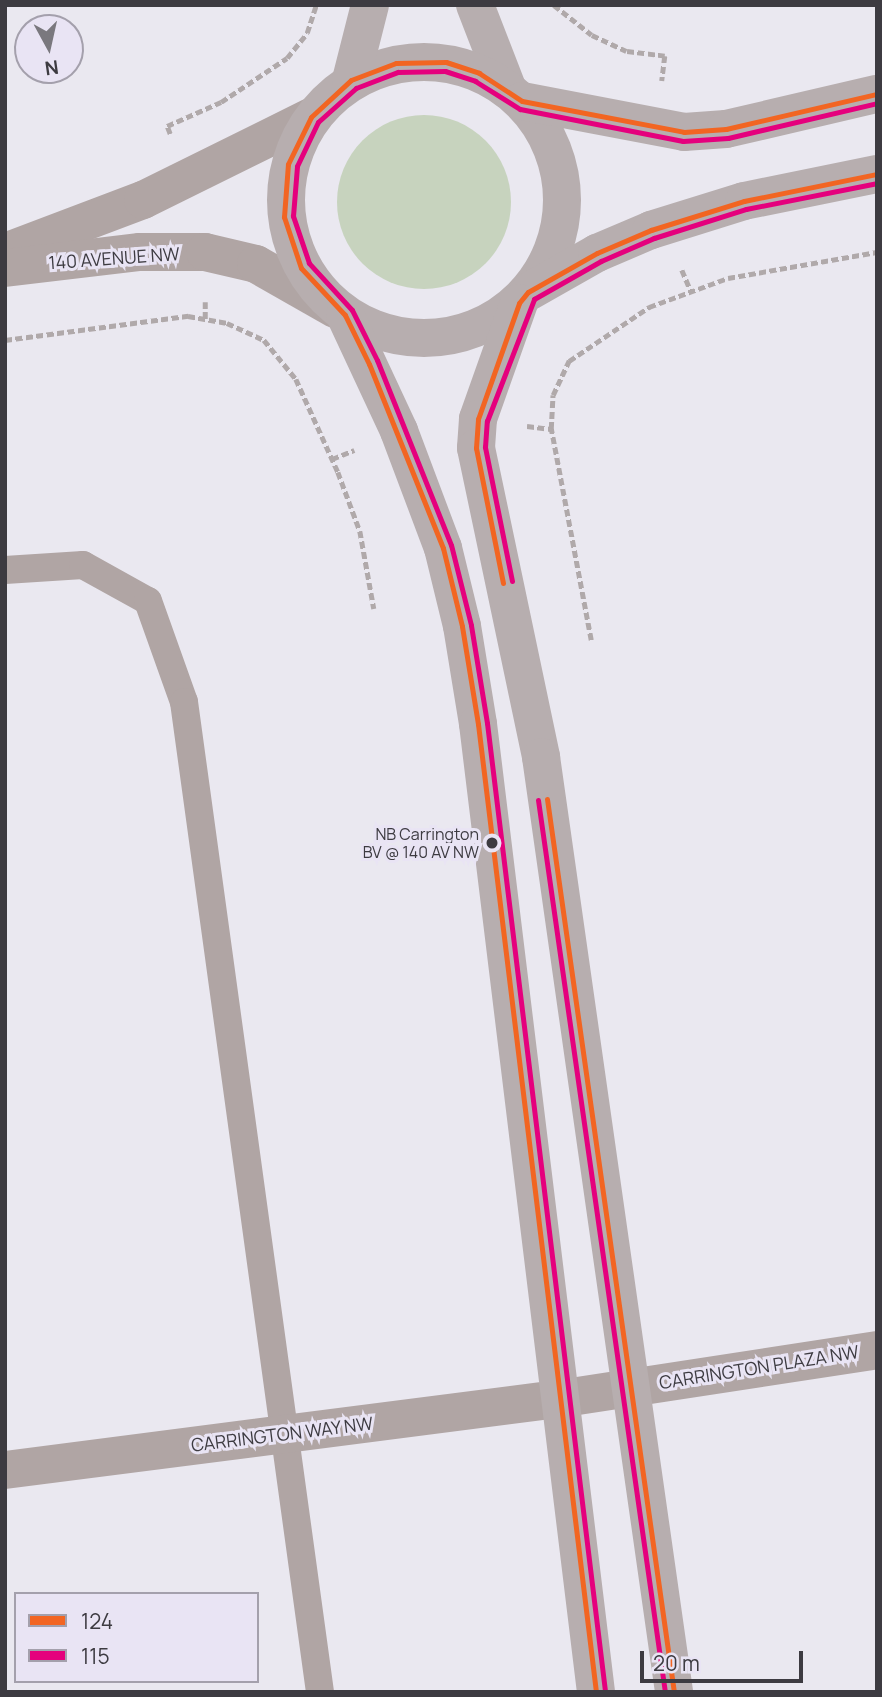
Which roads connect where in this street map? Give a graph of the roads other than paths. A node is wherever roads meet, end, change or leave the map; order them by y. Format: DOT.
graph roads {
  1 [pos="370,5"];
  2 [pos="475,5"];
  3 [pos="351,80"];
  4 [pos="877,94"];
  5 [pos="515,96"];
  6 [pos="311,117"];
  7 [pos="877,174"];
  8 [pos="5,252"];
  9 [pos="5,268"];
  10 [pos="524,298"];
  11 [pos="340,312"];
  12 [pos="5,570"];
  13 [pos="877,1350"];
  14 [pos="630,1387"];
  15 [pos="558,1399"];
  16 [pos="284,1434"];
  17 [pos="5,1470"];
  18 [pos="320,1692"];
  19 [pos="596,1692"];
  20 [pos="674,1692"];
  1 -- 3 [label="street"];
  2 -- 5 [label="street"];
  3 -- 5 [label="street, 140 AVENUE NW"];
  3 -- 6 [label="street, 140 AVENUE NW"];
  4 -- 5 [label="street, 140 AVENUE NW"];
  5 -- 10 [label="street, 140 AVENUE NW"];
  6 -- 8 [label="street, 140 AVENUE NW"];
  6 -- 11 [label="street, 140 AVENUE NW"];
  7 -- 10 [label="street, 140 AVENUE NW"];
  9 -- 11 [label="street, 140 AVENUE NW"];
  10 -- 11 [label="street, 140 AVENUE NW"];
  10 -- 14 [label="street"];
  11 -- 15 [label="street"];
  12 -- 16 [label="lane"];
  13 -- 14 [label="street, CARRINGTON PLAZA NW"];
  14 -- 15 [label="street, CARRINGTON PLAZA NW"];
  14 -- 20 [label="street"];
  15 -- 16 [label="street, CARRINGTON WAY NW"];
  15 -- 19 [label="street"];
  16 -- 17 [label="street, CARRINGTON WAY NW"];
  16 -- 18 [label="lane"];
}
